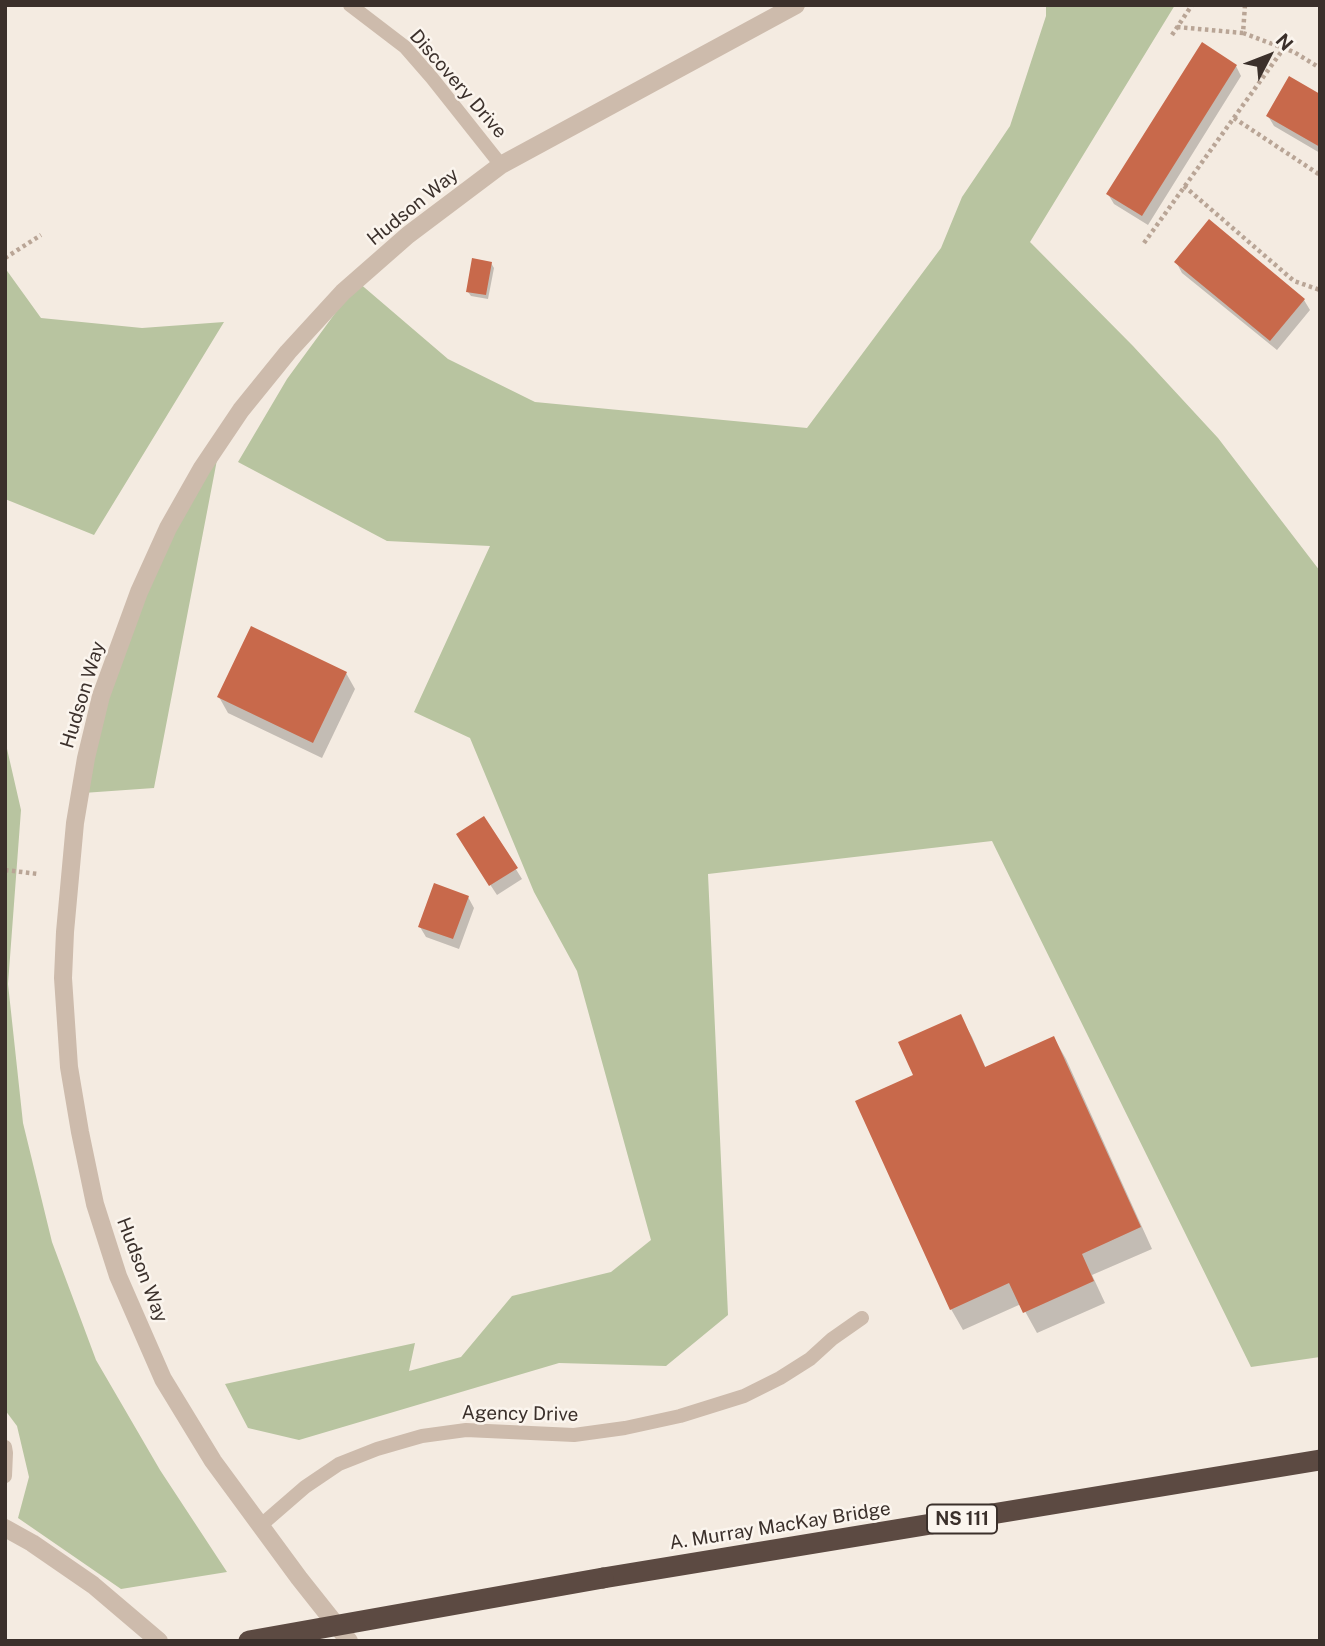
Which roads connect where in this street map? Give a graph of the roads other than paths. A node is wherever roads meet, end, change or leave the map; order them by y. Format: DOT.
graph roads {
  1 [pos="350,5"];
  2 [pos="796,5"];
  3 [pos="501,165"];
  4 [pos="862,1318"];
  5 [pos="5,1447"];
  6 [pos="1320,1460"];
  7 [pos="5,1476"];
  8 [pos="260,1526"];
  9 [pos="5,1528"];
  10 [pos="159,1641"];
  11 [pos="249,1641"];
  12 [pos="349,1641"];
  1 -- 3 [label="lane, Discovery Drive"];
  2 -- 3 [label="street, Hudson Way"];
  3 -- 8 [label="street, Hudson Way"];
  4 -- 8 [label="lane, Agency Drive"];
  5 -- 7 [label="lane"];
  6 -- 11 [label="highway, A. Murray MacKay Bridge / NS 111, bridge"];
  8 -- 12 [label="street, Hudson Way"];
  9 -- 10 [label="street"];
}
